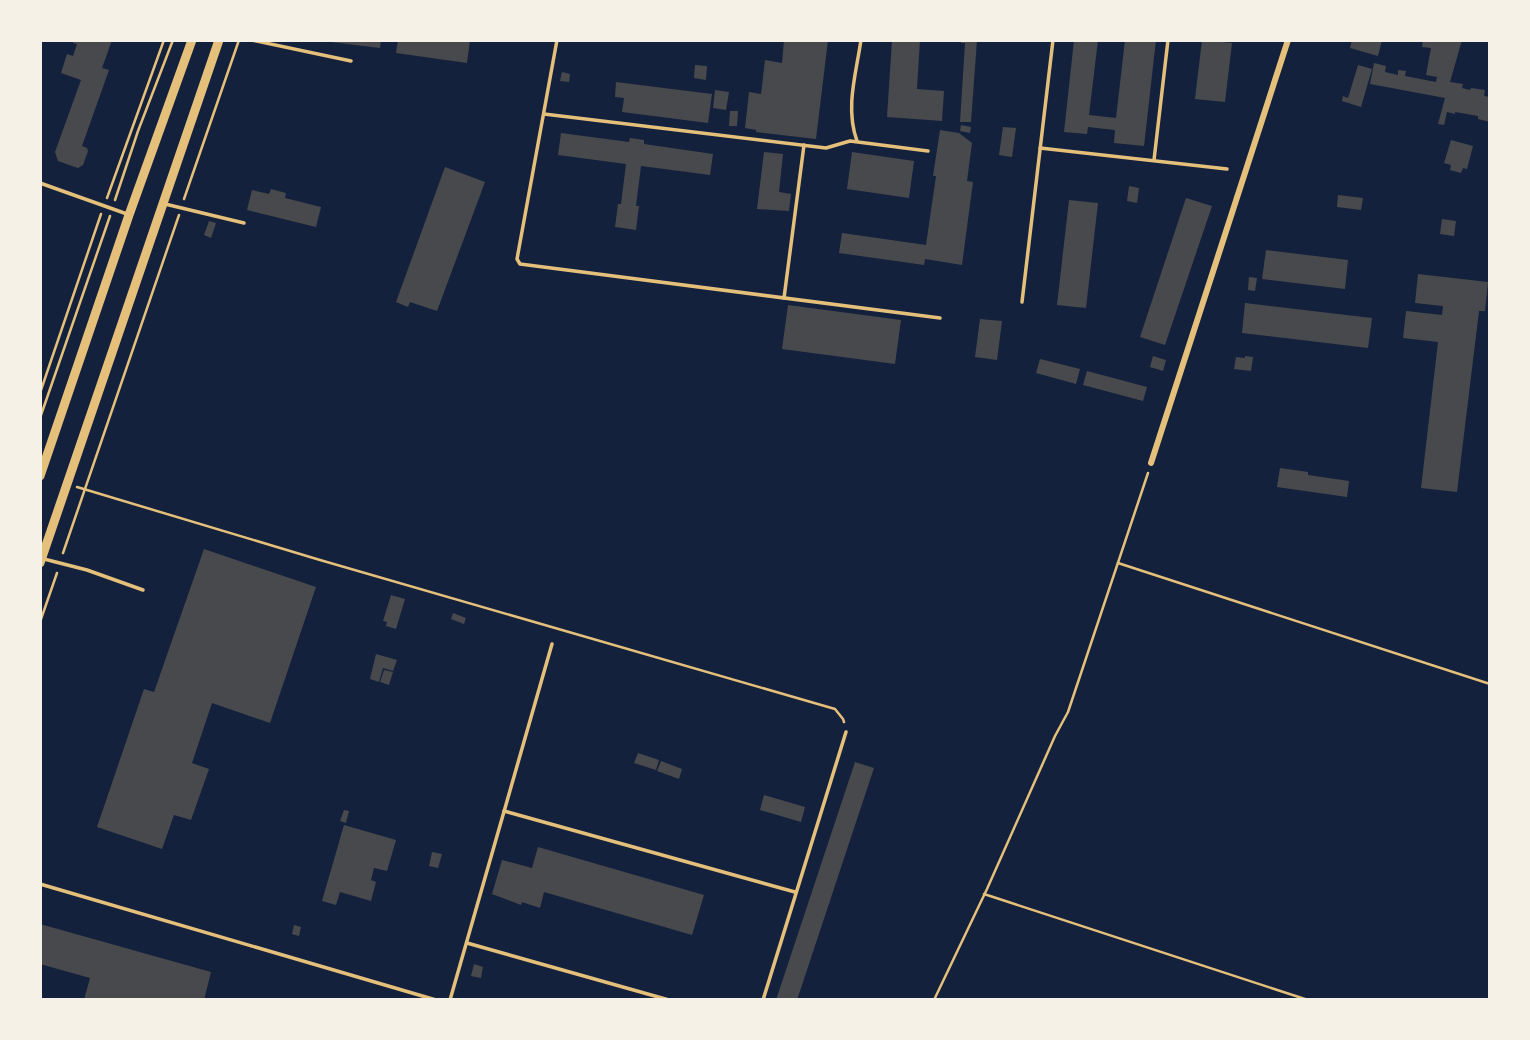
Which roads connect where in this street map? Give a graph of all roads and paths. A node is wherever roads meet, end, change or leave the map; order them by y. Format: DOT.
graph roads {
  1 [pos="173,40"];
  2 [pos="192,40"];
  3 [pos="219,40"];
  4 [pos="239,40"];
  5 [pos="252,40"];
  6 [pos="557,40"];
  7 [pos="861,40"];
  8 [pos="1053,40"];
  9 [pos="1168,40"];
  10 [pos="1288,40"];
  11 [pos="351,61"];
  12 [pos="544,114"];
  13 [pos="858,142"];
  14 [pos="804,145"];
  15 [pos="1040,148"];
  16 [pos="928,151"];
  17 [pos="1154,161"];
  18 [pos="1227,169"];
  19 [pos="40,183"];
  20 [pos="163,203"];
  21 [pos="181,207"];
  22 [pos="113,209"];
  23 [pos="129,215"];
  24 [pos="244,223"];
  25 [pos="784,298"];
  26 [pos="1022,302"];
  27 [pos="940,318"];
  28 [pos="40,418"];
  29 [pos="1151,463"];
  30 [pos="40,475"];
  31 [pos="67,483"];
  32 [pos="85,489"];
  33 [pos="41,561"];
  34 [pos="1118,563"];
  35 [pos="60,564"];
  36 [pos="143,590"];
  37 [pos="40,622"];
  38 [pos="552,644"];
  39 [pos="1490,684"];
  40 [pos="846,732"];
  41 [pos="504,811"];
  42 [pos="40,884"];
  43 [pos="795,892"];
  44 [pos="984,894"];
  45 [pos="467,943"];
  46 [pos="436,1000"];
  47 [pos="450,1000"];
  48 [pos="669,1000"];
  49 [pos="764,1000"];
  50 [pos="934,1000"];
  51 [pos="1308,1000"];
  1 -- 22 [label="path"];
  2 -- 23 [label="main road"];
  3 -- 20 [label="main road"];
  4 -- 21 [label="path"];
  5 -- 11 [label="lane"];
  6 -- 12 [label="lane"];
  7 -- 13 [label="lane"];
  8 -- 15 [label="lane"];
  9 -- 17 [label="lane"];
  10 -- 29 [label="street"];
  12 -- 14 [label="lane"];
  12 -- 25 [label="lane"];
  13 -- 14 [label="lane"];
  13 -- 16 [label="lane"];
  14 -- 25 [label="lane"];
  15 -- 17 [label="lane"];
  15 -- 26 [label="lane"];
  17 -- 18 [label="lane"];
  19 -- 22 [label="lane"];
  20 -- 21 [label="lane"];
  20 -- 31 [label="main road"];
  21 -- 24 [label="lane"];
  21 -- 32 [label="path"];
  22 -- 23 [label="lane"];
  22 -- 28 [label="path"];
  23 -- 30 [label="main road"];
  25 -- 27 [label="lane"];
  29 -- 34 [label="path"];
  31 -- 32 [label="path"];
  31 -- 33 [label="main road"];
  32 -- 35 [label="path"];
  32 -- 40 [label="path"];
  33 -- 35 [label="lane"];
  34 -- 39 [label="path"];
  34 -- 44 [label="path"];
  35 -- 36 [label="lane"];
  35 -- 37 [label="path"];
  38 -- 41 [label="lane"];
  40 -- 43 [label="lane"];
  41 -- 43 [label="lane"];
  41 -- 45 [label="lane"];
  42 -- 46 [label="lane"];
  43 -- 49 [label="lane"];
  44 -- 50 [label="path"];
  44 -- 51 [label="path"];
  45 -- 47 [label="lane"];
  45 -- 48 [label="lane"];
}
